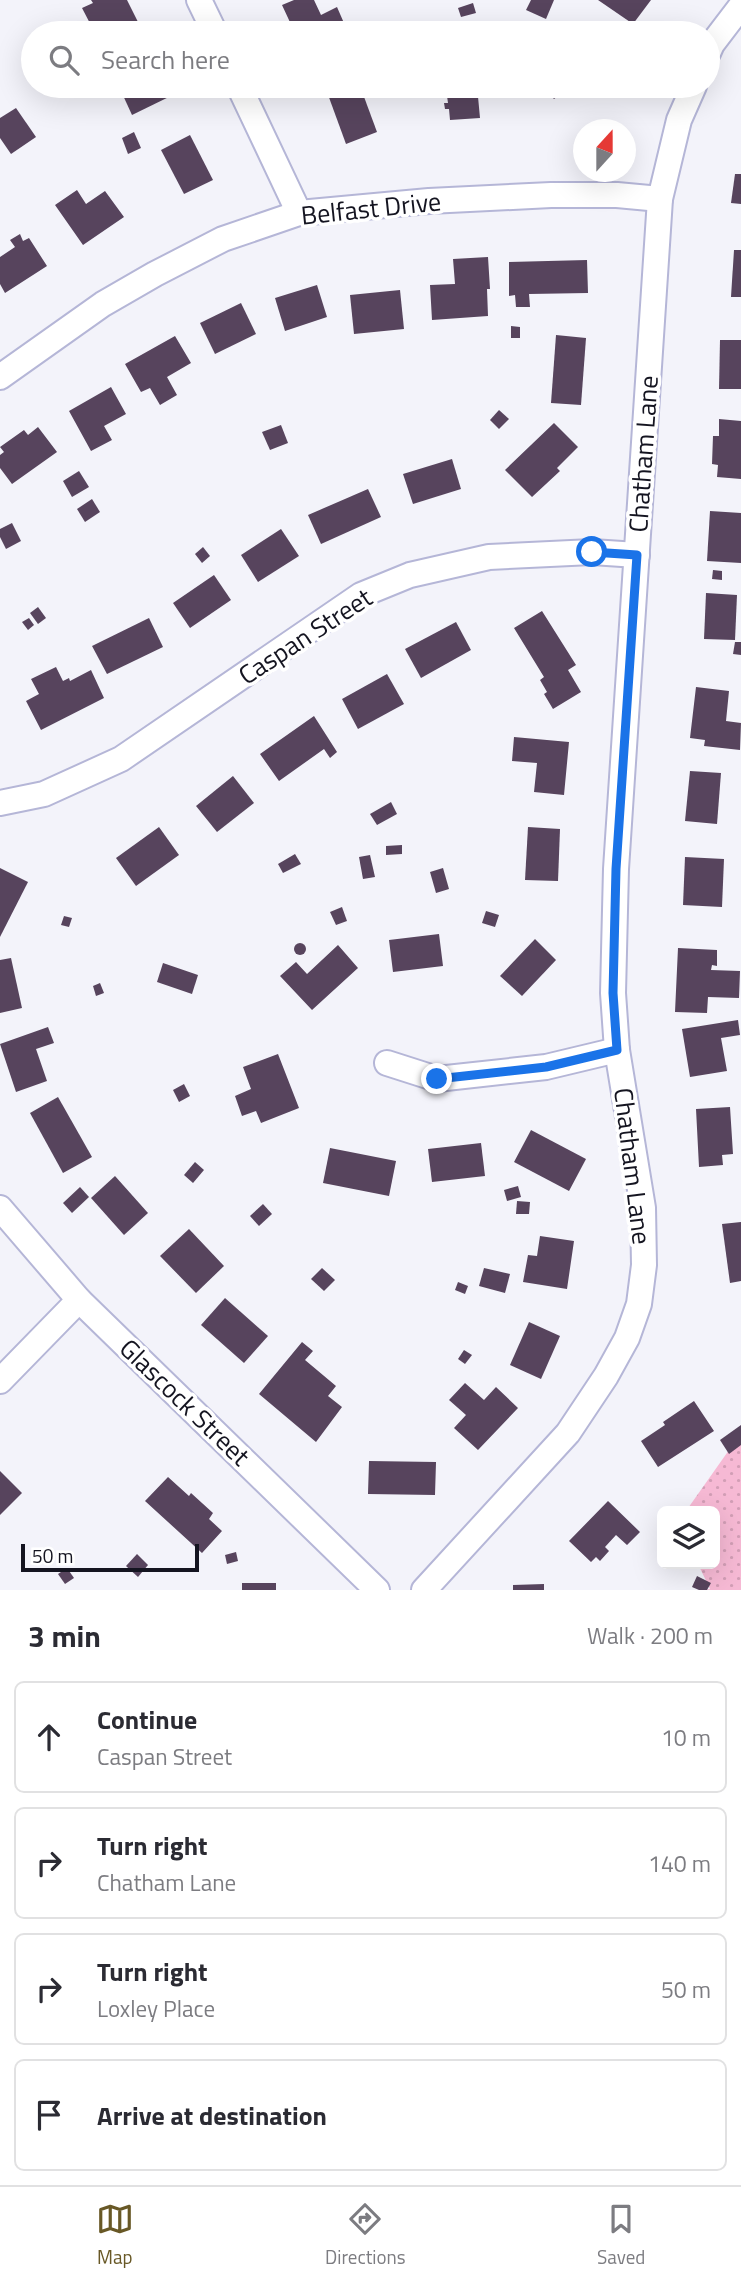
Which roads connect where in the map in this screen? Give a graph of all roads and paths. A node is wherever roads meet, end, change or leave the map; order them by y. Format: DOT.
graph roads {
  1 [pos="199,0"];
  2 [pos="741,6"];
  3 [pos="209,21"];
  4 [pos="720,34"];
  5 [pos="245,98"];
  6 [pos="689,98"];
  7 [pos="660,199"];
  8 [pos="299,213"];
  9 [pos="0,377"];
  10 [pos="637,555"];
  11 [pos="0,803"];
  12 [pos="617,1050"];
  13 [pos="387,1063"];
  14 [pos="0,1208"];
  15 [pos="79,1300"];
  16 [pos="0,1381"];
  17 [pos="377,1590"];
  18 [pos="424,1590"];
  1 -- 3 [label="street"];
  2 -- 4 [label="street"];
  5 -- 8 [label="street"];
  6 -- 7 [label="street, Chatham Lane"];
  7 -- 8 [label="street, Belfast Drive"];
  7 -- 10 [label="street, Chatham Lane"];
  8 -- 9 [label="street, Belfast Drive"];
  10 -- 11 [label="street, Caspan Street"];
  10 -- 12 [label="street, Chatham Lane"];
  12 -- 13 [label="street"];
  12 -- 18 [label="street, Chatham Lane"];
  14 -- 15 [label="street, Glascock Street"];
  15 -- 16 [label="street"];
  15 -- 17 [label="street, Glascock Street"];
}
